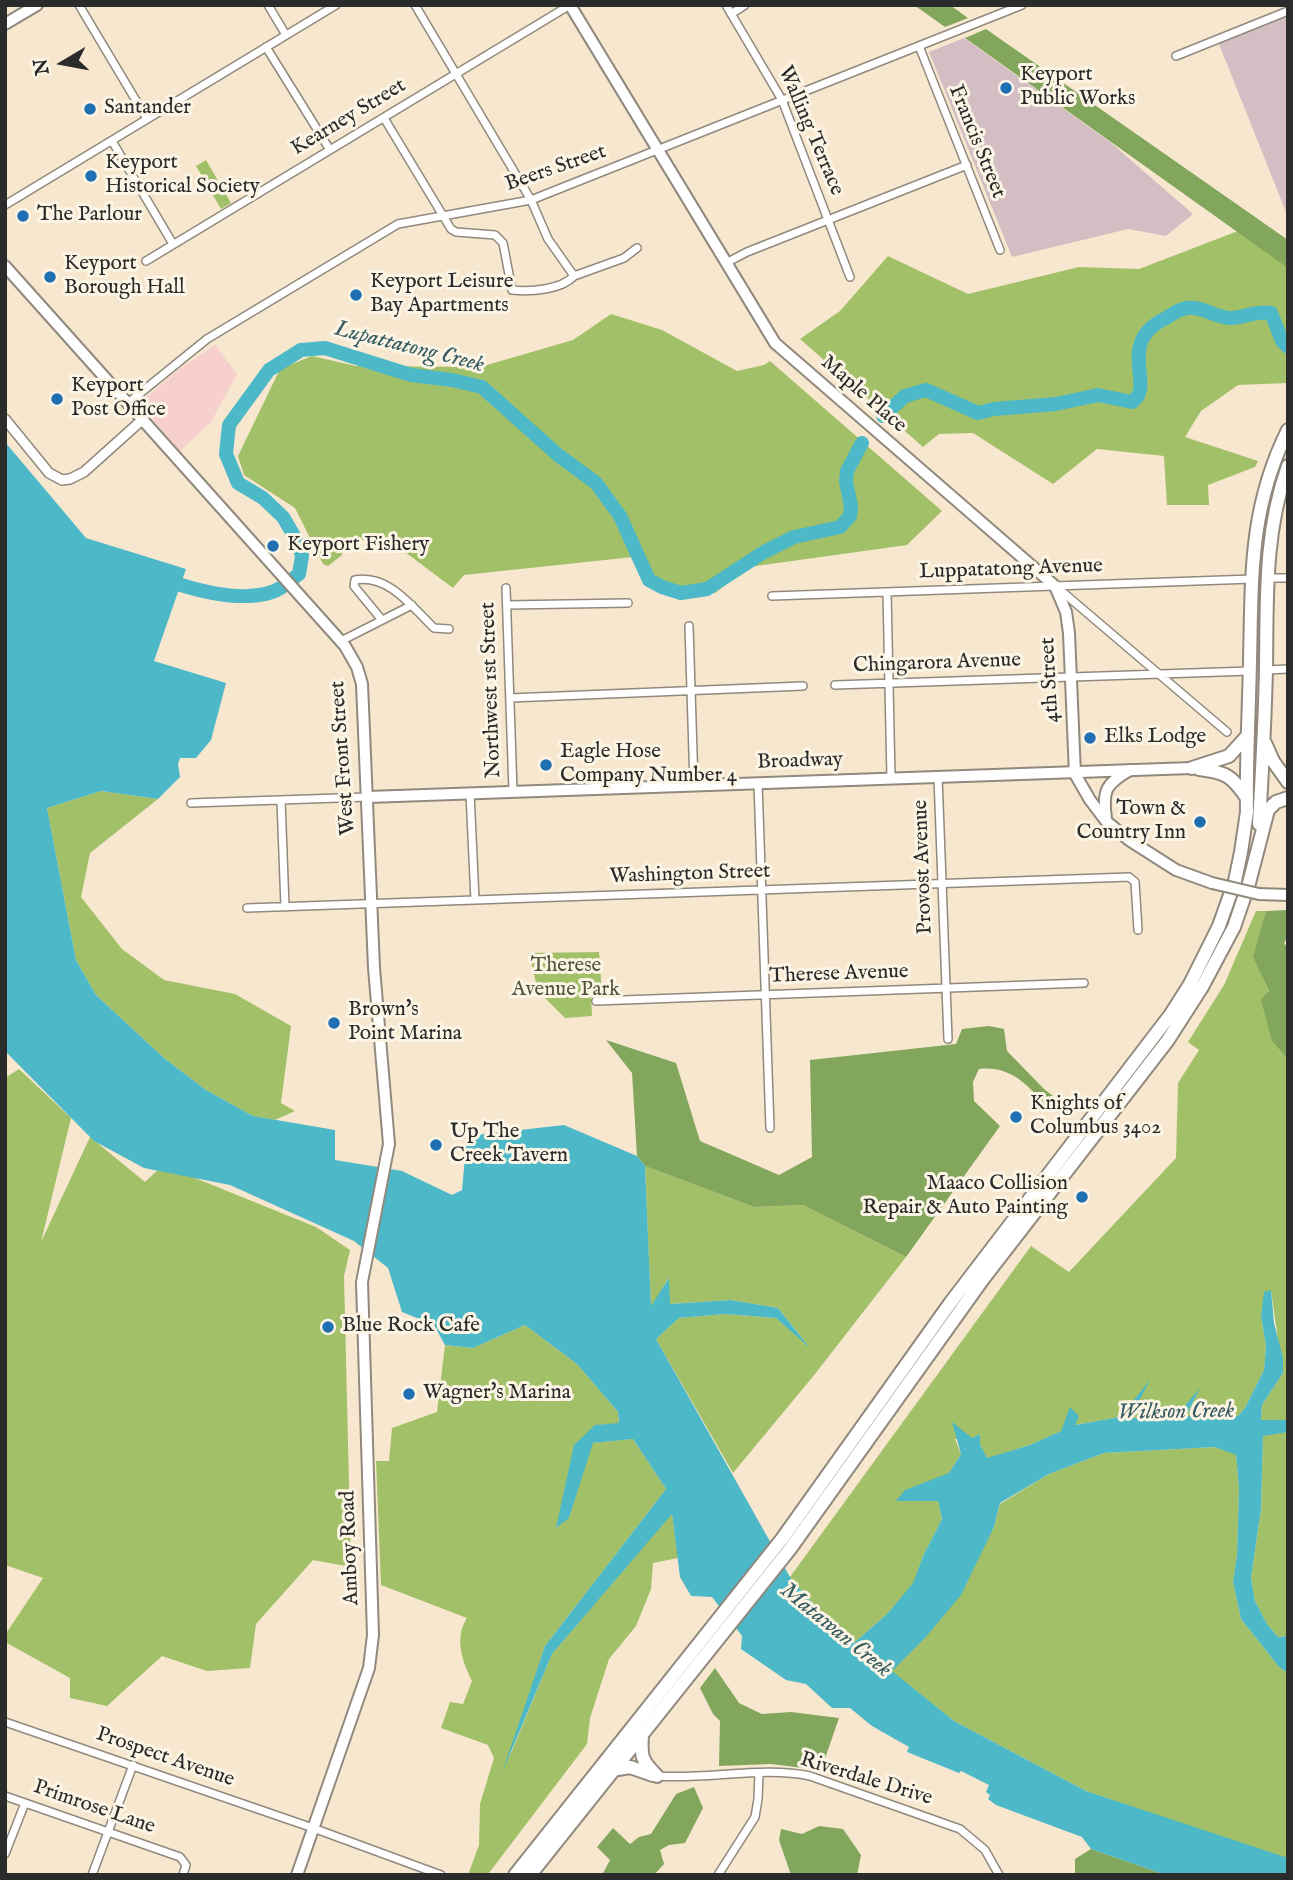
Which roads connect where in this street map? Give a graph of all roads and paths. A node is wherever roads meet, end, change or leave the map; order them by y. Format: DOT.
graph roads {
  1 [pos="37,5"];
  2 [pos="79,5"];
  3 [pos="268,5"];
  4 [pos="336,5"];
  5 [pos="415,5"];
  6 [pos="570,5"];
  7 [pos="726,5"];
  8 [pos="746,5"];
  9 [pos="1022,5"];
  10 [pos="1285,5"];
  11 [pos="1288,12"];
  12 [pos="731,14"];
  13 [pos="5,24"];
  14 [pos="286,35"];
  15 [pos="919,46"];
  16 [pos="266,47"];
  17 [pos="1176,56"];
  18 [pos="457,74"];
  19 [pos="782,100"];
  20 [pos="384,118"];
  21 [pos="147,119"];
  22 [pos="112,141"];
  23 [pos="330,150"];
  24 [pos="658,150"];
  25 [pos="967,165"];
  26 [pos="531,200"];
  27 [pos="5,205"];
  28 [pos="442,215"];
  29 [pos="828,219"];
  30 [pos="173,244"];
  31 [pos="637,248"];
  32 [pos="1000,250"];
  33 [pos="146,261"];
  34 [pos="726,263"];
  35 [pos="5,266"];
  36 [pos="574,276"];
  37 [pos="850,277"];
  38 [pos="128,403"];
  39 [pos="5,419"];
  40 [pos="142,420"];
  41 [pos="1288,430"];
  42 [pos="1288,466"];
  43 [pos="1288,578"];
  44 [pos="1252,579"];
  45 [pos="1267,579"];
  46 [pos="1055,586"];
  47 [pos="506,589"];
  48 [pos="887,592"];
  49 [pos="772,596"];
  50 [pos="628,603"];
  51 [pos="412,605"];
  52 [pos="507,605"];
  53 [pos="382,620"];
  54 [pos="689,626"];
  55 [pos="449,629"];
  56 [pos="341,641"];
  57 [pos="1288,669"];
  58 [pos="1266,670"];
  59 [pos="1250,671"];
  60 [pos="1158,674"];
  61 [pos="1071,677"];
  62 [pos="888,684"];
  63 [pos="835,685"];
  64 [pos="803,686"];
  65 [pos="691,690"];
  66 [pos="510,698"];
  67 [pos="1227,732"];
  68 [pos="1248,736"];
  69 [pos="1264,742"];
  70 [pos="1192,768"];
  71 [pos="1130,770"];
  72 [pos="1074,774"];
  73 [pos="938,776"];
  74 [pos="891,778"];
  75 [pos="1286,778"];
  76 [pos="758,783"];
  77 [pos="694,785"];
  78 [pos="513,791"];
  79 [pos="470,793"];
  80 [pos="368,797"];
  81 [pos="1247,798"];
  82 [pos="1288,798"];
  83 [pos="281,800"];
  84 [pos="191,803"];
  85 [pos="1107,821"];
  86 [pos="1258,842"];
  87 [pos="942,884"];
  88 [pos="762,890"];
  89 [pos="1288,895"];
  90 [pos="475,900"];
  91 [pos="371,904"];
  92 [pos="285,907"];
  93 [pos="247,908"];
  94 [pos="1138,930"];
  95 [pos="1084,983"];
  96 [pos="946,989"];
  97 [pos="765,995"];
  98 [pos="596,1001"];
  99 [pos="948,1039"];
  100 [pos="770,1128"];
  101 [pos="377,1210"];
  102 [pos="786,1544"];
  103 [pos="720,1629"];
  104 [pos="5,1721"];
  105 [pos="642,1733"];
  106 [pos="133,1765"];
  107 [pos="612,1770"];
  108 [pos="759,1774"];
  109 [pos="657,1776"];
  110 [pos="5,1796"];
  111 [pos="25,1803"];
  112 [pos="313,1828"];
  113 [pos="108,1831"];
  114 [pos="5,1854"];
  115 [pos="531,1874"];
  116 [pos="92,1875"];
  117 [pos="183,1875"];
  118 [pos="297,1875"];
  119 [pos="441,1875"];
  120 [pos="515,1875"];
  121 [pos="718,1875"];
  122 [pos="999,1875"];
  1 -- 13 [label="main road"];
  2 -- 21 [label="street"];
  3 -- 14 [label="street"];
  4 -- 14 [label="street"];
  5 -- 18 [label="street"];
  6 -- 18 [label="street, Kearney Street"];
  6 -- 24 [label="main road, Maple Place"];
  7 -- 12 [label="street, Walling Terrace"];
  8 -- 12 [label="street"];
  9 -- 15 [label="street, Beers Street"];
  10 -- 11 [label="street"];
  11 -- 17 [label="street"];
  12 -- 19 [label="street, Walling Terrace"];
  14 -- 16 [label="street"];
  15 -- 19 [label="street, Beers Street"];
  15 -- 25 [label="street, Francis Street"];
  16 -- 21 [label="street"];
  16 -- 23 [label="street"];
  18 -- 20 [label="street, Kearney Street"];
  18 -- 26 [label="street"];
  19 -- 24 [label="street, Beers Street"];
  19 -- 29 [label="street, Walling Terrace"];
  20 -- 23 [label="street, Kearney Street"];
  20 -- 28 [label="street"];
  21 -- 22 [label="street"];
  22 -- 27 [label="street"];
  22 -- 30 [label="street"];
  23 -- 30 [label="street, Kearney Street"];
  24 -- 26 [label="street, Beers Street"];
  24 -- 34 [label="main road, Maple Place"];
  25 -- 29 [label="street"];
  25 -- 32 [label="street, Francis Street"];
  26 -- 28 [label="street, Beers Street"];
  26 -- 36 [label="street"];
  28 -- 36 [label="street"];
  28 -- 38 [label="street, Beers Street"];
  29 -- 34 [label="street"];
  29 -- 37 [label="street, Walling Terrace"];
  30 -- 33 [label="street, Kearney Street"];
  31 -- 36 [label="street"];
  34 -- 46 [label="main road, Maple Place"];
  35 -- 38 [label="main road, West Front Street"];
  38 -- 40 [label="main road, West Front Street"];
  39 -- 40 [label="street"];
  40 -- 56 [label="main road, West Front Street"];
  41 -- 44 [label="highway"];
  42 -- 45 [label="highway"];
  43 -- 45 [label="street"];
  44 -- 46 [label="street, Luppatatong Avenue"];
  44 -- 59 [label="highway"];
  45 -- 58 [label="highway"];
  46 -- 48 [label="street, Luppatatong Avenue"];
  46 -- 60 [label="street, Maple Place"];
  46 -- 61 [label="main road, 4th Street"];
  47 -- 52 [label="street, Northwest 1st Street"];
  48 -- 49 [label="street, Luppatatong Avenue"];
  48 -- 62 [label="street"];
  50 -- 52 [label="street"];
  51 -- 53 [label="street"];
  51 -- 53 [label="street"];
  51 -- 55 [label="street"];
  52 -- 66 [label="street, Northwest 1st Street"];
  53 -- 56 [label="street"];
  54 -- 65 [label="street"];
  56 -- 80 [label="main road, West Front Street"];
  57 -- 58 [label="street"];
  58 -- 69 [label="highway"];
  59 -- 60 [label="street, Chingarora Avenue"];
  59 -- 68 [label="highway"];
  60 -- 61 [label="street, Chingarora Avenue"];
  60 -- 67 [label="street, Maple Place"];
  61 -- 62 [label="street, Chingarora Avenue"];
  61 -- 72 [label="main road, 4th Street"];
  62 -- 63 [label="street, Chingarora Avenue"];
  62 -- 74 [label="street"];
  64 -- 65 [label="street"];
  65 -- 66 [label="street"];
  65 -- 77 [label="street"];
  66 -- 78 [label="street, Northwest 1st Street"];
  68 -- 70 [label="highway"];
  68 -- 81 [label="highway"];
  69 -- 75 [label="highway"];
  69 -- 86 [label="highway"];
  70 -- 71 [label="main road, Broadway"];
  70 -- 81 [label="highway"];
  71 -- 72 [label="main road, Broadway"];
  71 -- 85 [label="main road"];
  72 -- 73 [label="main road, Broadway"];
  72 -- 85 [label="main road"];
  73 -- 74 [label="main road, Broadway"];
  73 -- 87 [label="street, Provost Avenue"];
  74 -- 76 [label="main road, Broadway"];
  76 -- 77 [label="main road, Broadway"];
  76 -- 88 [label="street"];
  77 -- 78 [label="main road, Broadway"];
  78 -- 79 [label="main road, Broadway"];
  79 -- 80 [label="main road, Broadway"];
  79 -- 90 [label="street"];
  80 -- 83 [label="street, Broadway"];
  80 -- 91 [label="main road, West Front Street"];
  81 -- 102 [label="highway"];
  82 -- 86 [label="highway"];
  83 -- 84 [label="street, Broadway"];
  83 -- 92 [label="street"];
  85 -- 89 [label="main road, bridge"];
  86 -- 102 [label="highway"];
  87 -- 88 [label="street, Washington Street"];
  87 -- 94 [label="street, Washington Street"];
  87 -- 96 [label="street, Provost Avenue"];
  88 -- 90 [label="street, Washington Street"];
  88 -- 97 [label="street"];
  90 -- 91 [label="street, Washington Street"];
  91 -- 92 [label="street, Washington Street"];
  91 -- 101 [label="main road, West Front Street"];
  92 -- 93 [label="street, Washington Street"];
  95 -- 96 [label="street, Therese Avenue"];
  96 -- 97 [label="street, Therese Avenue"];
  96 -- 99 [label="street, Provost Avenue"];
  97 -- 98 [label="street, Therese Avenue"];
  97 -- 100 [label="street"];
  101 -- 112 [label="main road, Amboy Road"];
  102 -- 103 [label="highway"];
  103 -- 105 [label="highway"];
  103 -- 120 [label="highway"];
  104 -- 106 [label="street, Prospect Avenue"];
  105 -- 107 [label="highway"];
  105 -- 109 [label="highway"];
  106 -- 112 [label="street, Prospect Avenue"];
  106 -- 113 [label="street"];
  107 -- 109 [label="highway"];
  107 -- 115 [label="highway"];
  108 -- 109 [label="street, Riverdale Drive"];
  108 -- 121 [label="street"];
  108 -- 122 [label="street, Riverdale Drive"];
  110 -- 111 [label="street, Primrose Lane"];
  111 -- 113 [label="street, Primrose Lane"];
  111 -- 114 [label="street"];
  112 -- 118 [label="main road, Amboy Road"];
  112 -- 119 [label="street, Prospect Avenue"];
  113 -- 116 [label="street"];
  113 -- 117 [label="street, Primrose Lane"];
}
